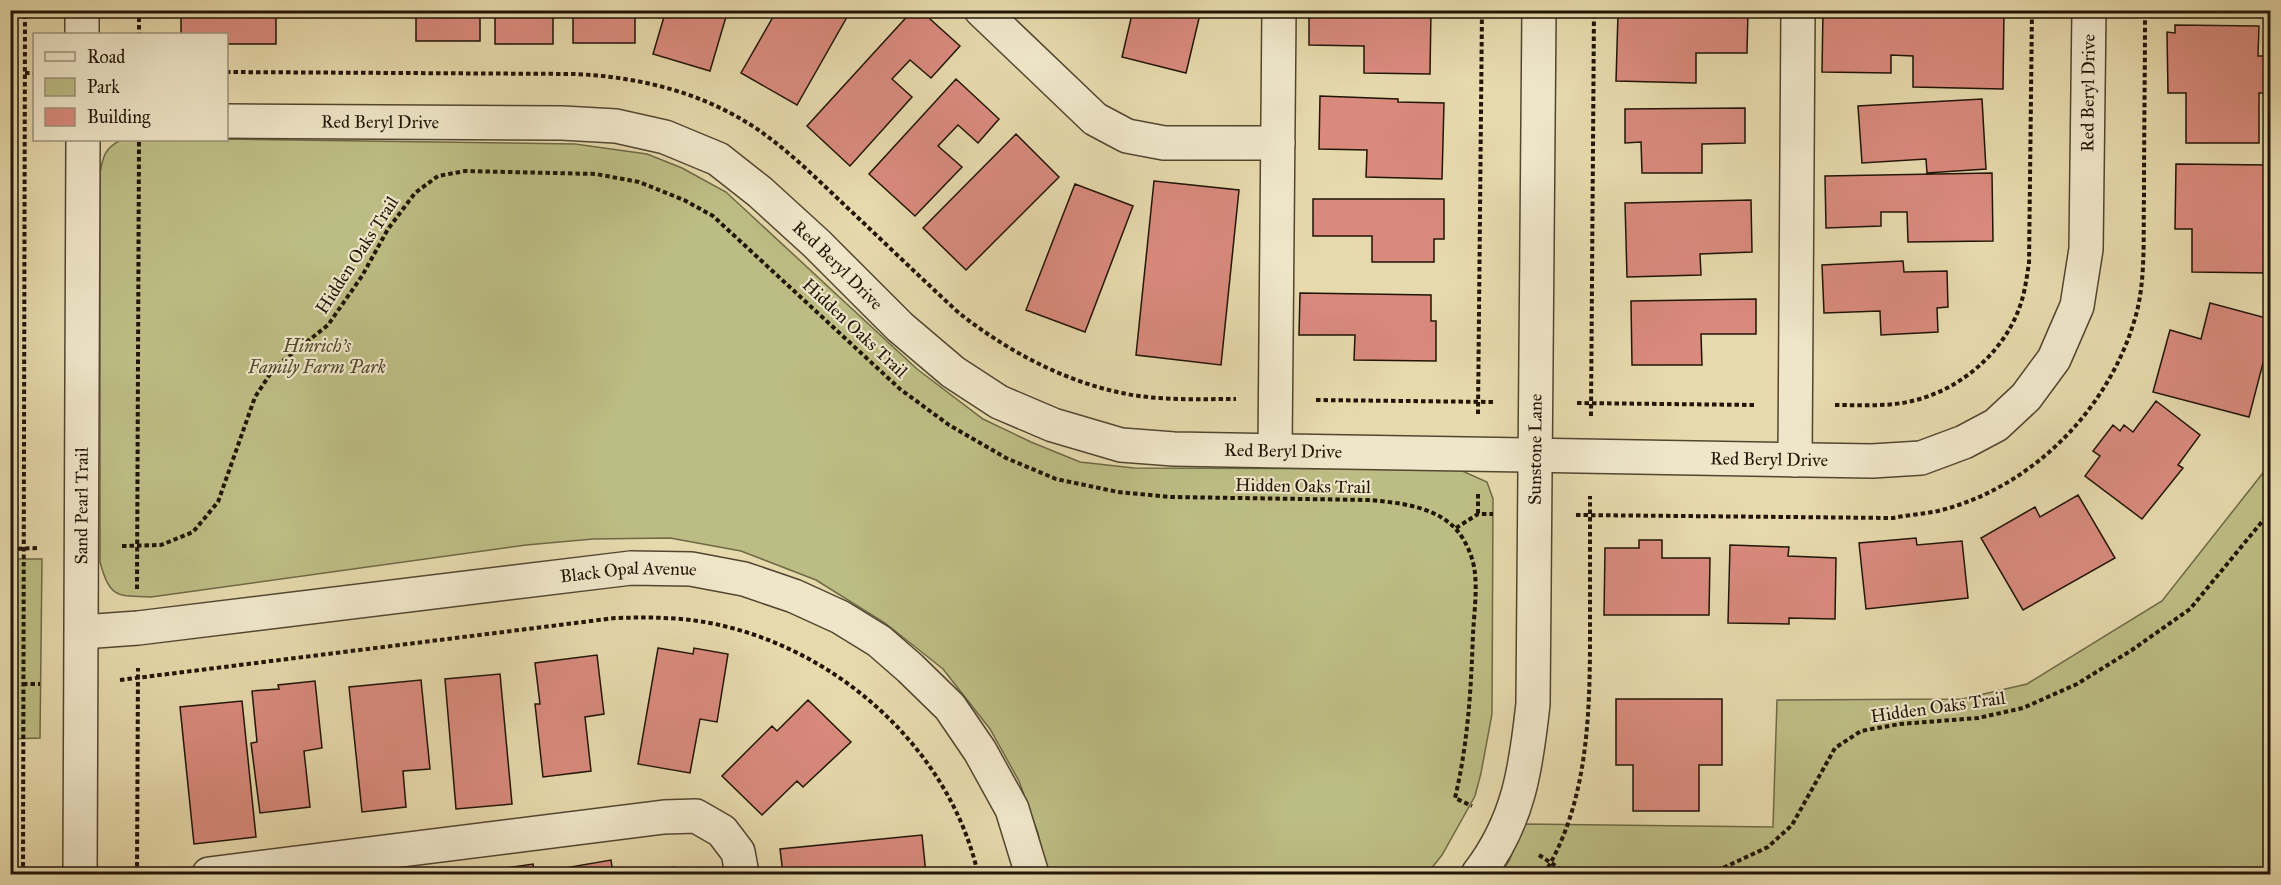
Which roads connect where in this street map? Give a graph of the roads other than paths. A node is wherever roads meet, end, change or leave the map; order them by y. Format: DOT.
graph roads {
  1 [pos="82,10"];
  2 [pos="981,10"];
  3 [pos="1279,10"];
  4 [pos="1539,10"];
  5 [pos="1798,10"];
  6 [pos="2089,10"];
  7 [pos="82,33"];
  8 [pos="228,121"];
  9 [pos="83,141"];
  10 [pos="1278,142"];
  11 [pos="1275,450"];
  12 [pos="1536,454"];
  13 [pos="1795,460"];
  14 [pos="82,632"];
  15 [pos="80,874"];
  16 [pos="209,874"];
  17 [pos="742,874"];
  18 [pos="1032,874"];
  19 [pos="1478,874"];
  1 -- 7 [label="street"];
  2 -- 10 [label="street"];
  3 -- 10 [label="street"];
  4 -- 12 [label="street, Sunstone Lane"];
  5 -- 13 [label="street"];
  6 -- 13 [label="street, Red Beryl Drive"];
  8 -- 11 [label="street, Red Beryl Drive"];
  9 -- 14 [label="street, Sand Pearl Trail"];
  10 -- 11 [label="street"];
  11 -- 12 [label="street, Red Beryl Drive"];
  12 -- 13 [label="street, Red Beryl Drive"];
  12 -- 19 [label="street, Sunstone Lane"];
  14 -- 15 [label="street, Sand Pearl Trail"];
  14 -- 18 [label="street, Black Opal Avenue"];
  16 -- 17 [label="street"];
}
